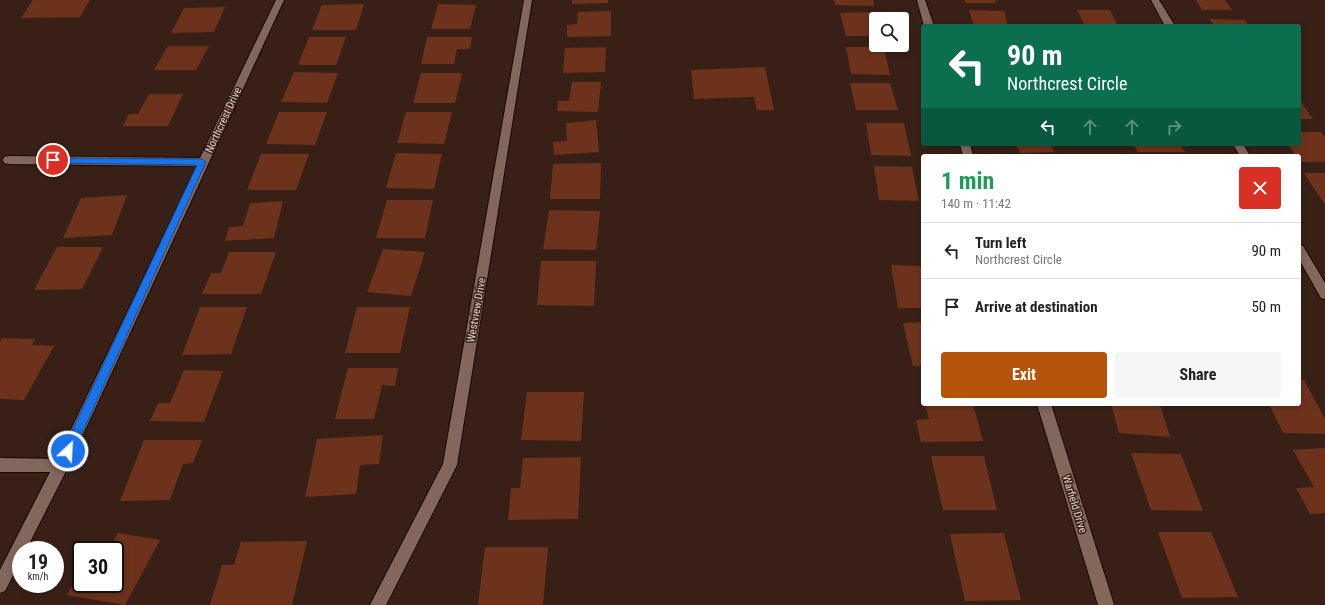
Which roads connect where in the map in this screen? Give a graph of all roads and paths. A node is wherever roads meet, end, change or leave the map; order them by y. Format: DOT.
graph roads {
  1 [pos="280,0"];
  2 [pos="528,0"];
  3 [pos="921,0"];
  4 [pos="1155,0"];
  5 [pos="928,24"];
  6 [pos="1169,24"];
  7 [pos="8,160"];
  8 [pos="202,162"];
  9 [pos="1301,252"];
  10 [pos="1325,294"];
  11 [pos="1045,406"];
  12 [pos="0,465"];
  13 [pos="61,466"];
  14 [pos="0,586"];
  15 [pos="378,605"];
  16 [pos="1106,605"];
  1 -- 8 [label="street, Northcrest Drive"];
  2 -- 15 [label="street, Westview Drive"];
  3 -- 5 [label="street"];
  4 -- 6 [label="street"];
  7 -- 8 [label="street"];
  8 -- 13 [label="street, Northcrest Drive"];
  9 -- 10 [label="street"];
  11 -- 16 [label="street, Warfield Drive"];
  12 -- 13 [label="street"];
  13 -- 14 [label="street, Northcrest Drive"];
}
